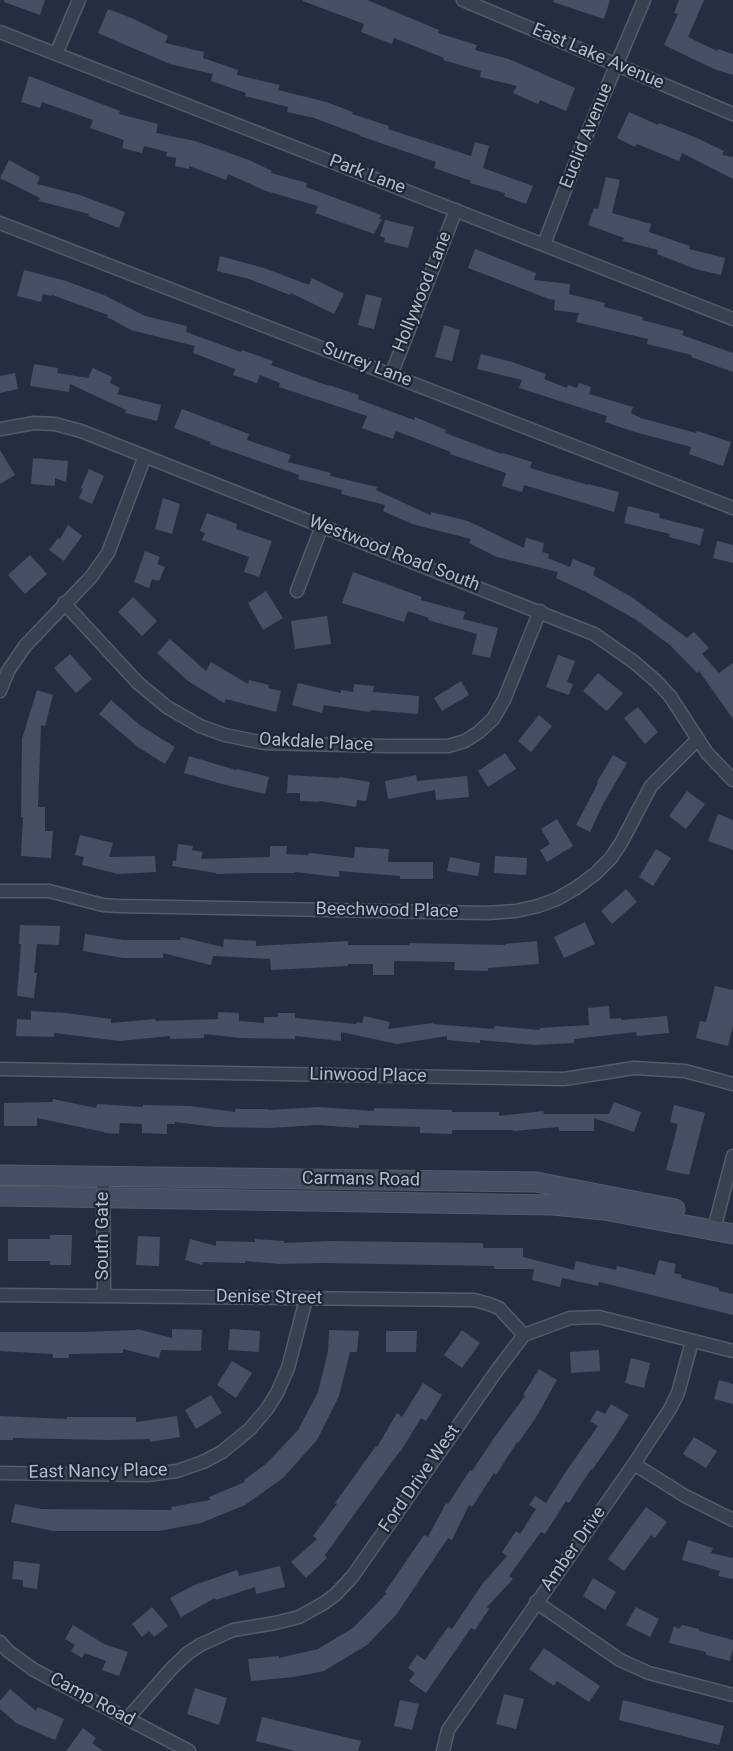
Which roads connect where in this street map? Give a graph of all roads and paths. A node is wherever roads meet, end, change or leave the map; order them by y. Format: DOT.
graph roads {
  1 [pos="79,0"];
  2 [pos="463,0"];
  3 [pos="644,0"];
  4 [pos="0,32"];
  5 [pos="56,54"];
  6 [pos="616,65"];
  7 [pos="733,114"];
  8 [pos="456,210"];
  9 [pos="0,223"];
  10 [pos="544,244"];
  11 [pos="733,319"];
  12 [pos="391,375"];
  13 [pos="0,429"];
  14 [pos="145,456"];
  15 [pos="733,508"];
  16 [pos="322,526"];
  17 [pos="297,591"];
  18 [pos="64,603"];
  19 [pos="540,611"];
  20 [pos="0,691"];
  21 [pos="698,739"];
  22 [pos="733,780"];
  23 [pos="0,891"];
  24 [pos="0,1069"];
  25 [pos="733,1084"];
  26 [pos="733,1156"];
  27 [pos="0,1175"];
  28 [pos="103,1176"];
  29 [pos="0,1196"];
  30 [pos="103,1198"];
  31 [pos="714,1229"];
  32 [pos="733,1234"];
  33 [pos="0,1295"];
  34 [pos="104,1296"];
  35 [pos="306,1299"];
  36 [pos="524,1335"];
  37 [pos="692,1341"];
  38 [pos="733,1351"];
  39 [pos="634,1464"];
  40 [pos="0,1473"];
  41 [pos="733,1520"];
  42 [pos="536,1602"];
  43 [pos="0,1642"];
  44 [pos="733,1695"];
  45 [pos="128,1718"];
  46 [pos="190,1751"];
  47 [pos="443,1751"];
  1 -- 5 [label="street"];
  2 -- 6 [label="street, East Lake Avenue"];
  3 -- 6 [label="street, Euclid Avenue"];
  4 -- 5 [label="street, Park Lane"];
  5 -- 8 [label="street, Park Lane"];
  6 -- 7 [label="street, East Lake Avenue"];
  6 -- 10 [label="street, Euclid Avenue"];
  8 -- 10 [label="street, Park Lane"];
  8 -- 12 [label="street, Hollywood Lane"];
  9 -- 12 [label="street, Surrey Lane"];
  10 -- 11 [label="street, Park Lane"];
  12 -- 15 [label="street, Surrey Lane"];
  13 -- 14 [label="street, Westwood Road South"];
  14 -- 16 [label="street, Westwood Road South"];
  14 -- 18 [label="street"];
  16 -- 17 [label="street"];
  16 -- 19 [label="street, Westwood Road South"];
  18 -- 19 [label="street, Oakdale Place"];
  18 -- 20 [label="street"];
  19 -- 21 [label="street, Westwood Road South"];
  21 -- 22 [label="street, Westwood Road South"];
  21 -- 23 [label="street, Beechwood Place"];
  24 -- 25 [label="street, Linwood Place"];
  26 -- 31 [label="street"];
  27 -- 28 [label="street, Carmans Road"];
  28 -- 30 [label="street, South Gate"];
  28 -- 31 [label="street, Carmans Road"];
  29 -- 30 [label="street, Carmans Road"];
  30 -- 31 [label="street, Carmans Road"];
  30 -- 34 [label="street, South Gate"];
  31 -- 32 [label="street, Carmans Road"];
  33 -- 34 [label="street, Denise Street"];
  34 -- 35 [label="street, Denise Street"];
  35 -- 36 [label="street, Denise Street"];
  35 -- 40 [label="street, East Nancy Place"];
  36 -- 37 [label="street"];
  36 -- 45 [label="street, Ford Drive West"];
  37 -- 38 [label="street"];
  37 -- 39 [label="street, Amber Drive"];
  39 -- 41 [label="street"];
  39 -- 42 [label="street, Amber Drive"];
  42 -- 44 [label="street"];
  42 -- 47 [label="street, Amber Drive"];
  43 -- 45 [label="street, Camp Road"];
  45 -- 46 [label="street, Camp Road"];
}
